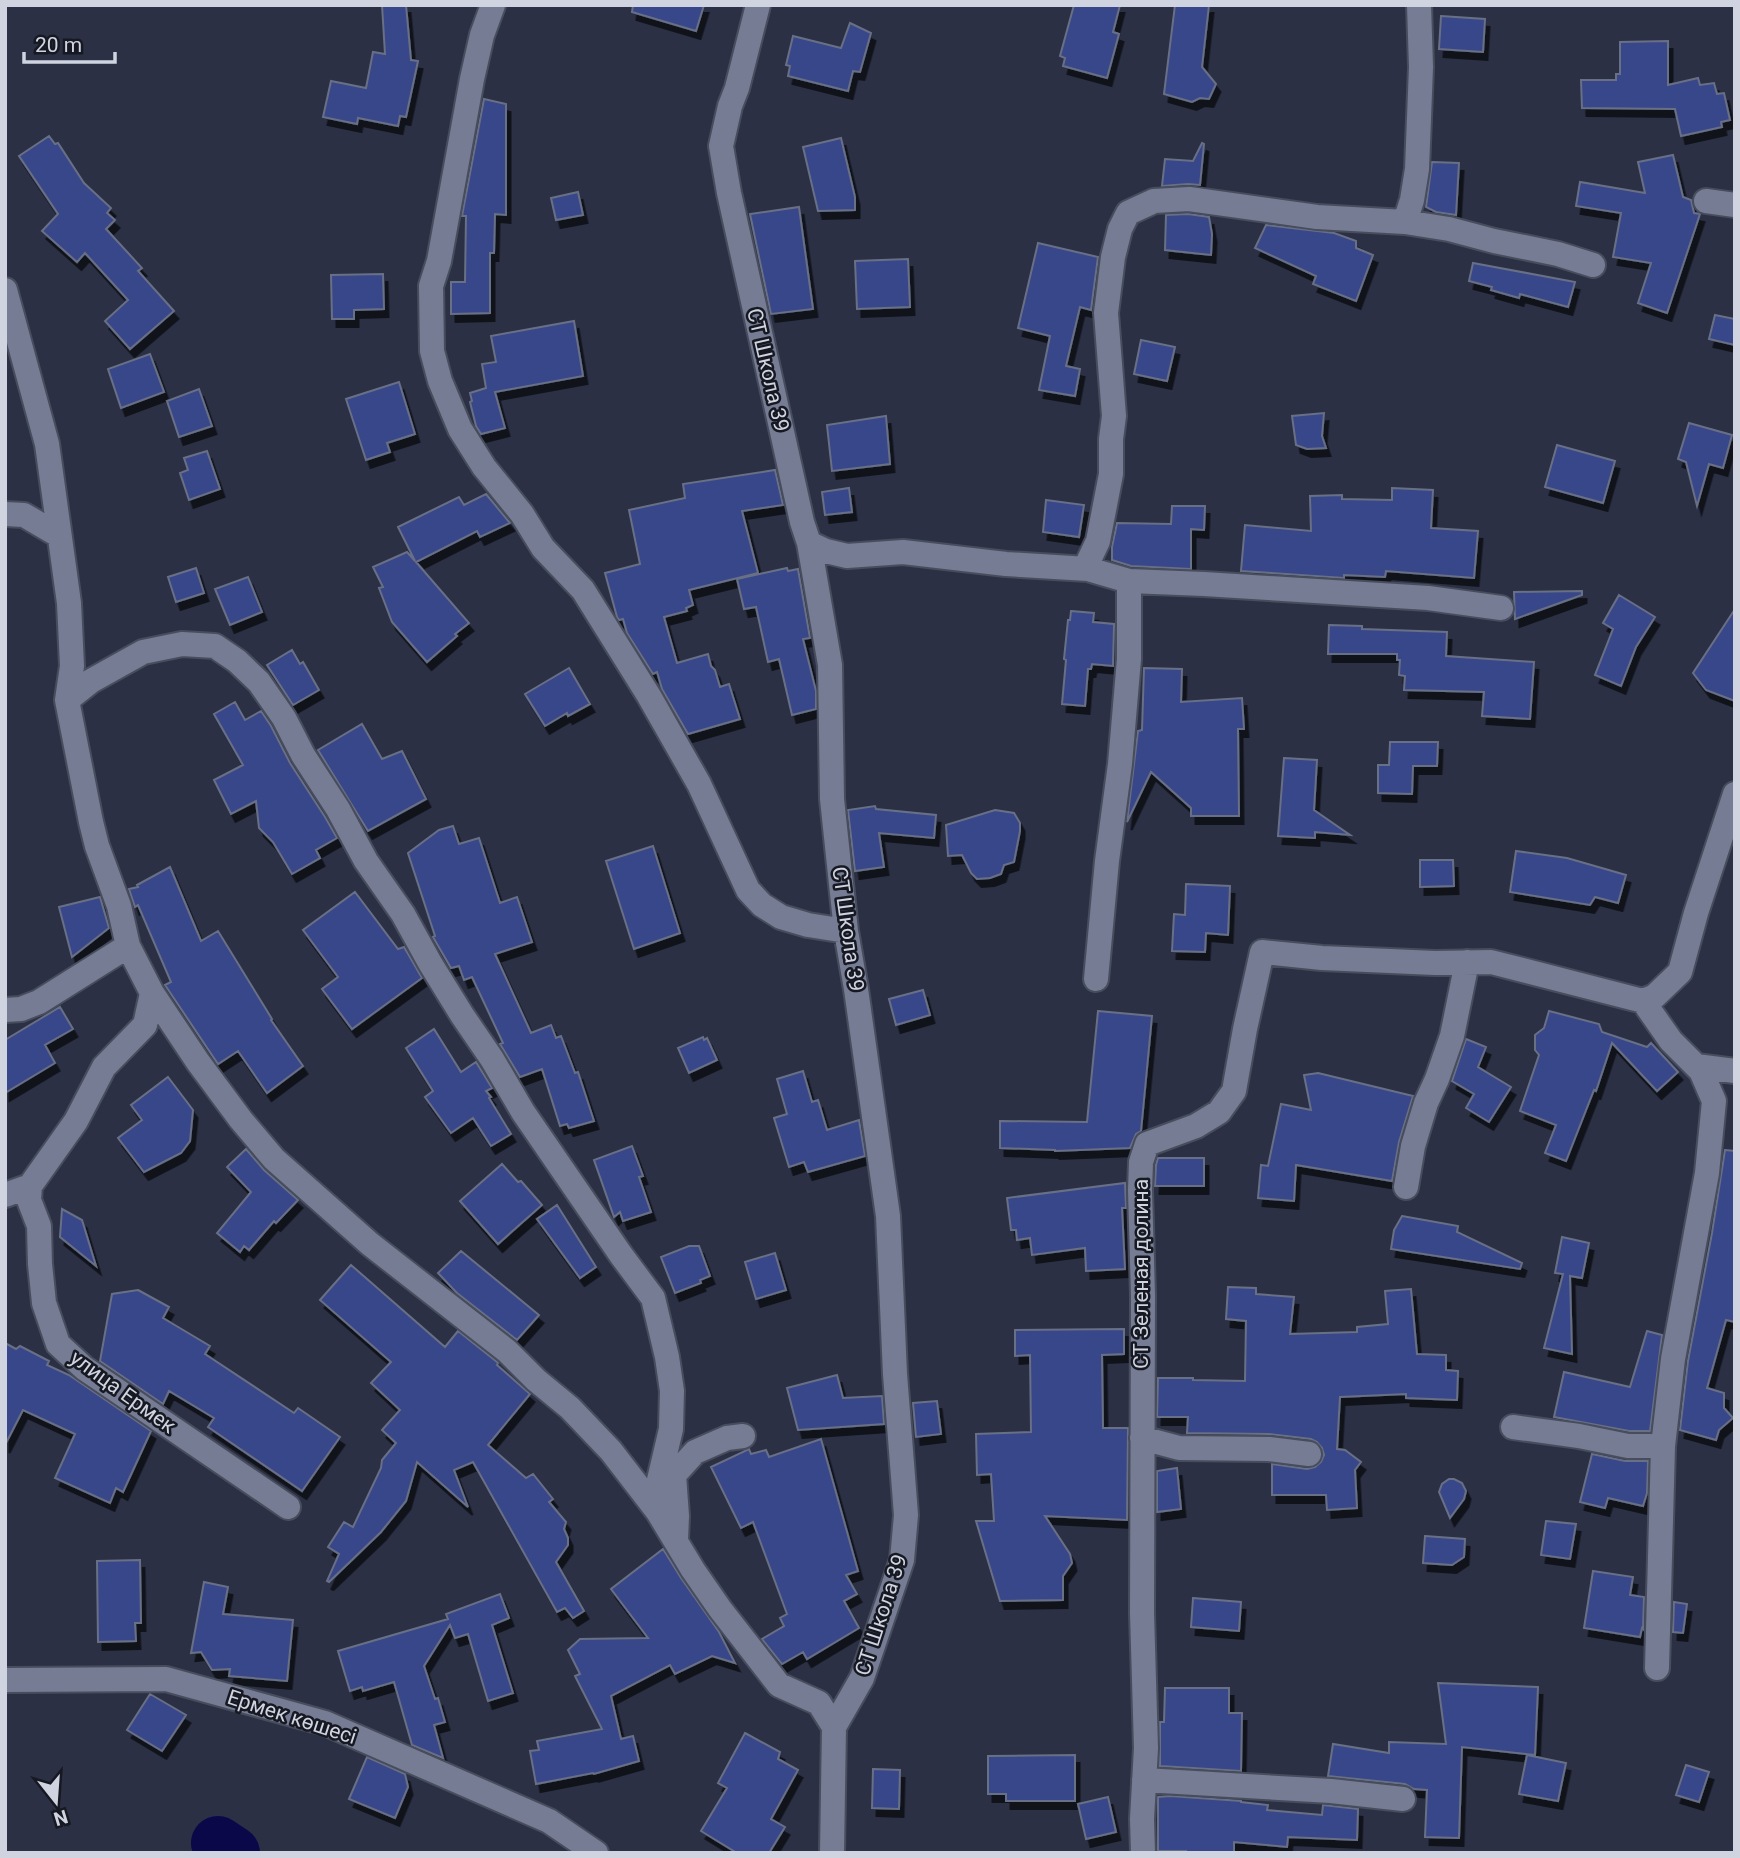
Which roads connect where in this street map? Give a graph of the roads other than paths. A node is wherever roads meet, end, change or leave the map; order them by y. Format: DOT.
graph roads {
  1 [pos="493,5"];
  2 [pos="758,5"];
  3 [pos="1419,5"];
  4 [pos="1706,201"];
  5 [pos="1735,205"];
  6 [pos="1405,222"];
  7 [pos="1593,264"];
  8 [pos="5,290"];
  9 [pos="5,514"];
  10 [pos="58,535"];
  11 [pos="809,543"];
  12 [pos="1088,569"];
  13 [pos="1129,581"];
  14 [pos="1502,608"];
  15 [pos="67,700"];
  16 [pos="1735,794"];
  17 [pos="846,932"];
  18 [pos="128,946"];
  19 [pos="1467,962"];
  20 [pos="1096,979"];
  21 [pos="152,993"];
  22 [pos="1643,1001"];
  23 [pos="5,1010"];
  24 [pos="1696,1066"];
  25 [pos="1735,1071"];
  26 [pos="30,1186"];
  27 [pos="1406,1187"];
  28 [pos="5,1195"];
  29 [pos="1513,1427"];
  30 [pos="743,1436"];
  31 [pos="1142,1438"];
  32 [pos="1663,1446"];
  33 [pos="1309,1454"];
  34 [pos="288,1507"];
  35 [pos="658,1512"];
  36 [pos="676,1541"];
  37 [pos="1657,1668"];
  38 [pos="5,1680"];
  39 [pos="834,1727"];
  40 [pos="1144,1780"];
  41 [pos="1403,1799"];
  42 [pos="596,1853"];
  43 [pos="832,1853"];
  44 [pos="1143,1853"];
  1 -- 17 [label="street"];
  2 -- 11 [label="street, СТ Школа 39"];
  3 -- 6 [label="street"];
  4 -- 5 [label="street"];
  6 -- 7 [label="street"];
  6 -- 12 [label="street"];
  8 -- 10 [label="street"];
  9 -- 10 [label="street"];
  10 -- 15 [label="street"];
  11 -- 12 [label="street"];
  11 -- 17 [label="street, СТ Школа 39"];
  12 -- 13 [label="street"];
  13 -- 14 [label="street"];
  13 -- 20 [label="street"];
  15 -- 18 [label="street"];
  15 -- 35 [label="street"];
  16 -- 22 [label="street"];
  17 -- 39 [label="street, СТ Школа 39"];
  18 -- 21 [label="street"];
  18 -- 23 [label="street"];
  19 -- 22 [label="street, СТ Зеленая долина"];
  19 -- 27 [label="street"];
  19 -- 31 [label="street, СТ Зеленая долина"];
  21 -- 26 [label="street"];
  21 -- 35 [label="street"];
  22 -- 24 [label="street"];
  24 -- 25 [label="street"];
  24 -- 32 [label="street"];
  26 -- 28 [label="street"];
  26 -- 34 [label="street, улица Ермек"];
  29 -- 32 [label="street"];
  30 -- 36 [label="street"];
  31 -- 33 [label="street"];
  31 -- 40 [label="street, СТ Зеленая долина"];
  32 -- 37 [label="street"];
  35 -- 36 [label="street"];
  36 -- 39 [label="street"];
  38 -- 42 [label="street, Ермек көшесі"];
  39 -- 43 [label="street, СТ Школа 39"];
  40 -- 41 [label="street"];
  40 -- 44 [label="street, СТ Зеленая долина"];
}
